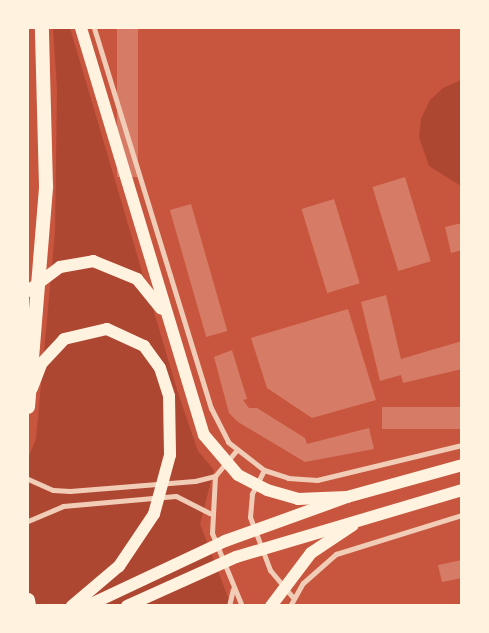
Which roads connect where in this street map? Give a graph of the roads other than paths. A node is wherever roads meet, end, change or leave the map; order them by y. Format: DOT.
graph roads {
  1 [pos="42,28"];
  2 [pos="81,28"];
  3 [pos="94,28"];
  4 [pos="30,288"];
  5 [pos="169,321"];
  6 [pos="28,400"];
  7 [pos="28,407"];
  8 [pos="462,444"];
  9 [pos="236,451"];
  10 [pos="462,465"];
  11 [pos="264,470"];
  12 [pos="215,476"];
  13 [pos="28,479"];
  14 [pos="462,490"];
  15 [pos="347,496"];
  16 [pos="210,513"];
  17 [pos="462,515"];
  18 [pos="366,517"];
  19 [pos="28,521"];
  20 [pos="233,589"];
  21 [pos="293,597"];
  22 [pos="28,600"];
  23 [pos="29,606"];
  24 [pos="72,606"];
  25 [pos="87,606"];
  26 [pos="127,606"];
  27 [pos="229,606"];
  28 [pos="242,606"];
  29 [pos="271,606"];
  30 [pos="290,606"];
  1 -- 6 [label="highway"];
  2 -- 5 [label="main road"];
  3 -- 9 [label="street"];
  4 -- 5 [label="main road"];
  5 -- 15 [label="main road"];
  6 -- 7 [label="highway"];
  6 -- 24 [label="main road"];
  8 -- 11 [label="street"];
  9 -- 11 [label="street"];
  9 -- 12 [label="street"];
  10 -- 15 [label="main road"];
  11 -- 21 [label="street"];
  12 -- 13 [label="street"];
  12 -- 16 [label="street"];
  14 -- 18 [label="main road"];
  15 -- 25 [label="main road"];
  16 -- 19 [label="street"];
  16 -- 20 [label="street"];
  17 -- 21 [label="street"];
  18 -- 26 [label="main road"];
  18 -- 29 [label="main road"];
  20 -- 27 [label="street"];
  20 -- 28 [label="street"];
  21 -- 30 [label="street"];
  22 -- 23 [label="highway"];
}
